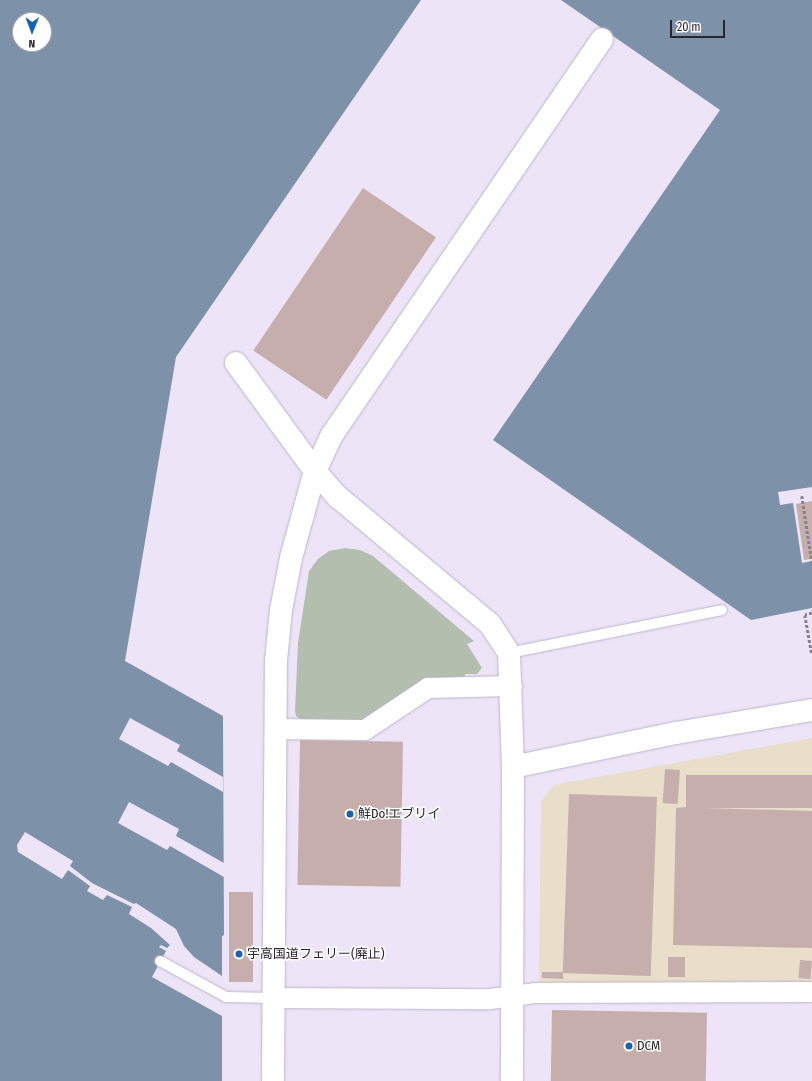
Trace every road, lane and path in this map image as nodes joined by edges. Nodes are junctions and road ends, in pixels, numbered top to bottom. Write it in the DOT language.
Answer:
graph roads {
  1 [pos="602,40"];
  2 [pos="236,363"];
  3 [pos="315,471"];
  4 [pos="802,496"];
  5 [pos="812,561"];
  6 [pos="722,610"];
  7 [pos="812,613"];
  8 [pos="509,653"];
  9 [pos="812,653"];
  10 [pos="512,686"];
  11 [pos="812,710"];
  12 [pos="275,729"];
  13 [pos="513,767"];
  14 [pos="160,961"];
  15 [pos="812,992"];
  16 [pos="512,996"];
  17 [pos="274,998"];
  18 [pos="273,1081"];
  19 [pos="512,1081"];
  1 -- 3 [label="street"];
  2 -- 3 [label="street"];
  3 -- 8 [label="street"];
  3 -- 12 [label="street"];
  4 -- 5 [label="path"];
  6 -- 8 [label="lane"];
  7 -- 9 [label="path"];
  8 -- 10 [label="street"];
  10 -- 12 [label="street"];
  10 -- 13 [label="street"];
  11 -- 13 [label="street"];
  12 -- 17 [label="street"];
  13 -- 16 [label="street"];
  14 -- 17 [label="lane"];
  15 -- 16 [label="street"];
  16 -- 17 [label="street"];
  16 -- 19 [label="street"];
  17 -- 18 [label="street"];
}
